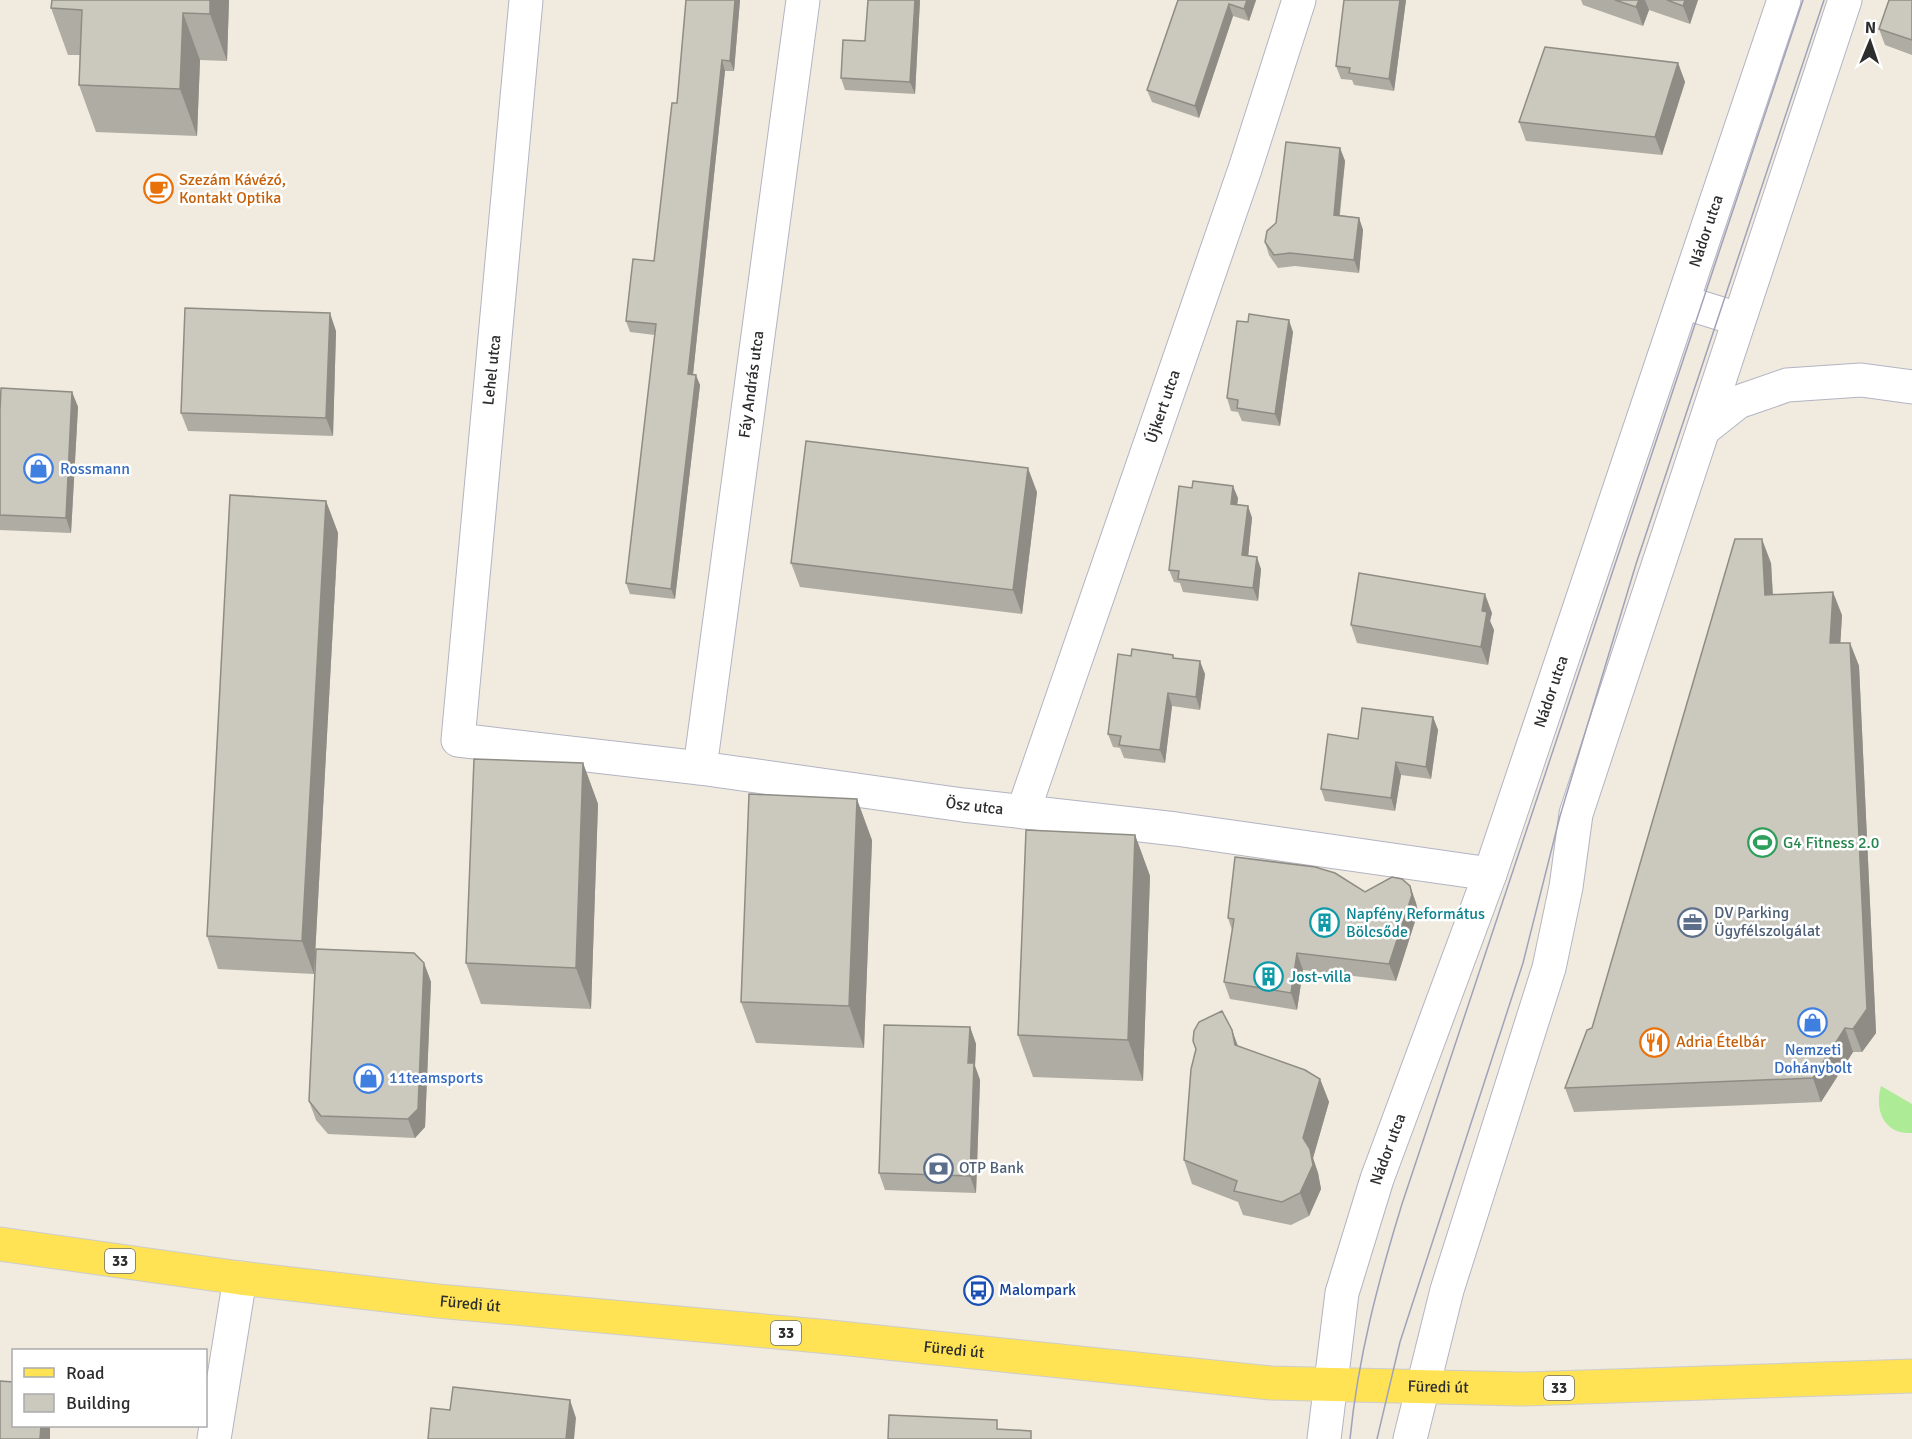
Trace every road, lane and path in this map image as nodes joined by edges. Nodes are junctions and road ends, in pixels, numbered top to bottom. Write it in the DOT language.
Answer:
graph roads {
  1 [pos="526,0"];
  2 [pos="803,0"];
  3 [pos="1299,0"];
  4 [pos="1784,0"];
  5 [pos="1845,0"];
  6 [pos="1683,302"];
  7 [pos="1738,319"];
  8 [pos="1912,387"];
  9 [pos="1704,429"];
  10 [pos="458,740"];
  11 [pos="700,768"];
  12 [pos="1023,812"];
  13 [pos="1491,874"];
  14 [pos="0,1244"];
  15 [pos="240,1278"];
  16 [pos="1912,1376"];
  17 [pos="1331,1384"];
  18 [pos="1423,1387"];
  19 [pos="214,1439"];
  20 [pos="1324,1439"];
  21 [pos="1410,1439"];
  1 -- 10 [label="street, Lehel utca"];
  2 -- 11 [label="street, Fáy András utca"];
  3 -- 12 [label="street, Újkert utca"];
  4 -- 6 [label="street, Nádor utca"];
  5 -- 7 [label="street"];
  6 -- 7 [label="street"];
  6 -- 13 [label="street, Nádor utca"];
  7 -- 9 [label="street"];
  8 -- 9 [label="street"];
  9 -- 18 [label="street"];
  10 -- 11 [label="street, Ösz utca"];
  11 -- 12 [label="street, Ösz utca"];
  12 -- 13 [label="street, Ösz utca"];
  13 -- 17 [label="street, Nádor utca"];
  14 -- 15 [label="main road, Füredi út / 33"];
  15 -- 17 [label="main road, Füredi út / 33"];
  15 -- 19 [label="street"];
  16 -- 18 [label="main road, Füredi út / 33"];
  17 -- 18 [label="main road, Füredi út / 33"];
  17 -- 20 [label="street, Nádor utca"];
  18 -- 21 [label="street"];
}
